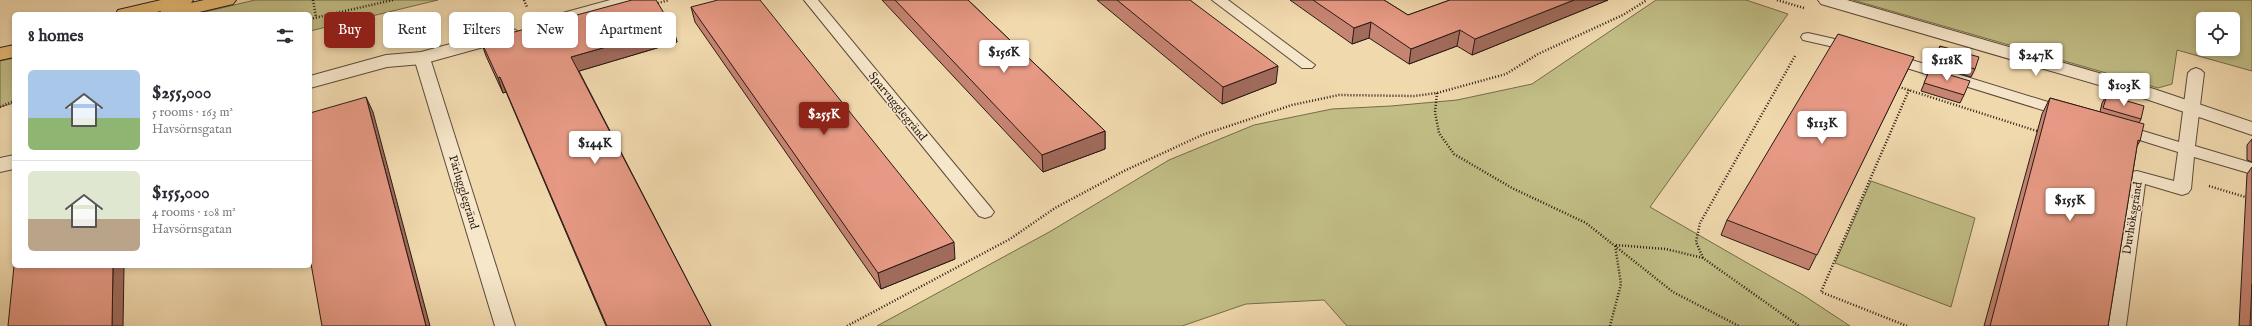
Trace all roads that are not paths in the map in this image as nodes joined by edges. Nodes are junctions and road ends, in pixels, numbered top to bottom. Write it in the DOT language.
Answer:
graph roads {
  1 [pos="184,0"];
  2 [pos="227,0"];
  3 [pos="631,0"];
  4 [pos="810,0"];
  5 [pos="1219,0"];
  6 [pos="1827,0"];
  7 [pos="133,12"];
  8 [pos="176,12"];
  9 [pos="1808,37"];
  10 [pos="12,41"];
  11 [pos="0,44"];
  12 [pos="12,51"];
  13 [pos="0,54"];
  14 [pos="422,58"];
  15 [pos="1307,66"];
  16 [pos="2196,73"];
  17 [pos="312,81"];
  18 [pos="2191,109"];
  19 [pos="2081,117"];
  20 [pos="2103,123"];
  21 [pos="2252,129"];
  22 [pos="2186,149"];
  23 [pos="12,162"];
  24 [pos="0,165"];
  25 [pos="2252,169"];
  26 [pos="985,212"];
  27 [pos="505,326"];
  28 [pos="2116,326"];
  1 -- 7 [label="main road"];
  2 -- 8 [label="main road"];
  3 -- 14 [label="street"];
  4 -- 26 [label="lane, Sparvugglegränd"];
  5 -- 15 [label="lane"];
  6 -- 18 [label="street"];
  9 -- 19 [label="lane"];
  10 -- 11 [label="main road"];
  12 -- 13 [label="main road"];
  14 -- 17 [label="street"];
  14 -- 27 [label="lane, Pärlugglegränd"];
  16 -- 18 [label="lane"];
  18 -- 21 [label="street"];
  18 -- 22 [label="lane"];
  20 -- 22 [label="lane"];
  22 -- 25 [label="lane"];
  22 -- 28 [label="lane, Duvhöksgränd"];
  23 -- 24 [label="street"];
}
